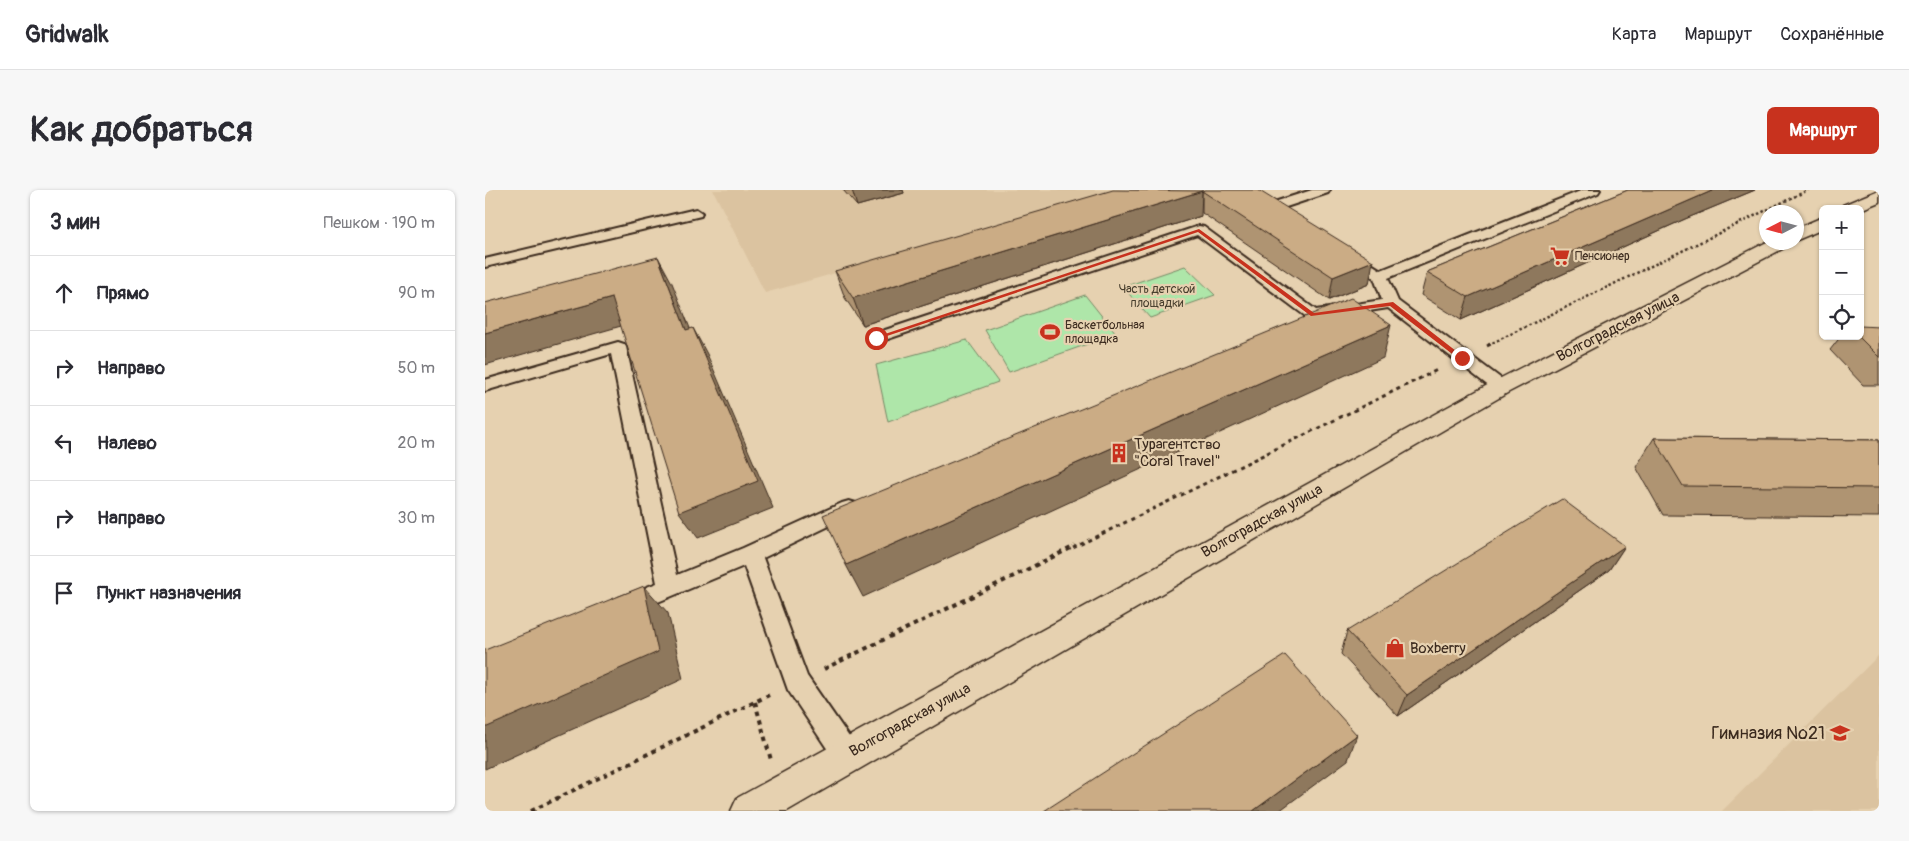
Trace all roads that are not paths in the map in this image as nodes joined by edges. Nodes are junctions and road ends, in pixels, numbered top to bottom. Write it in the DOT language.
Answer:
graph roads {
  1 [pos="1325,190"];
  2 [pos="1594,190"];
  3 [pos="1879,194"];
  4 [pos="1259,199"];
  5 [pos="1857,205"];
  6 [pos="1273,207"];
  7 [pos="697,213"];
  8 [pos="1298,223"];
  9 [pos="1819,224"];
  10 [pos="1804,232"];
  11 [pos="1339,249"];
  12 [pos="1766,250"];
  13 [pos="485,263"];
  14 [pos="1380,276"];
  15 [pos="1391,304"];
  16 [pos="1313,315"];
  17 [pos="1295,323"];
  18 [pos="876,338"];
  19 [pos="485,386"];
  20 [pos="1501,387"];
  21 [pos="864,501"];
  22 [pos="751,554"];
  23 [pos="669,588"];
  24 [pos="605,614"];
  25 [pos="847,756"];
  26 [pos="750,811"];
  1 -- 6 [label="lane"];
  2 -- 14 [label="lane"];
  3 -- 5 [label="main road"];
  4 -- 6 [label="lane"];
  6 -- 8 [label="lane"];
  7 -- 13 [label="lane"];
  9 -- 10 [label="main road"];
  11 -- 14 [label="lane"];
  12 -- 20 [label="main road, Волгоградская улица"];
  14 -- 15 [label="lane"];
  15 -- 16 [label="lane"];
  15 -- 20 [label="lane"];
  16 -- 17 [label="lane"];
  16 -- 18 [label="lane"];
  19 -- 23 [label="lane"];
  20 -- 25 [label="main road, Волгоградская улица"];
  21 -- 22 [label="lane"];
  22 -- 23 [label="lane"];
  22 -- 25 [label="lane"];
  23 -- 24 [label="lane"];
  25 -- 26 [label="main road, Волгоградская улица"];
}
